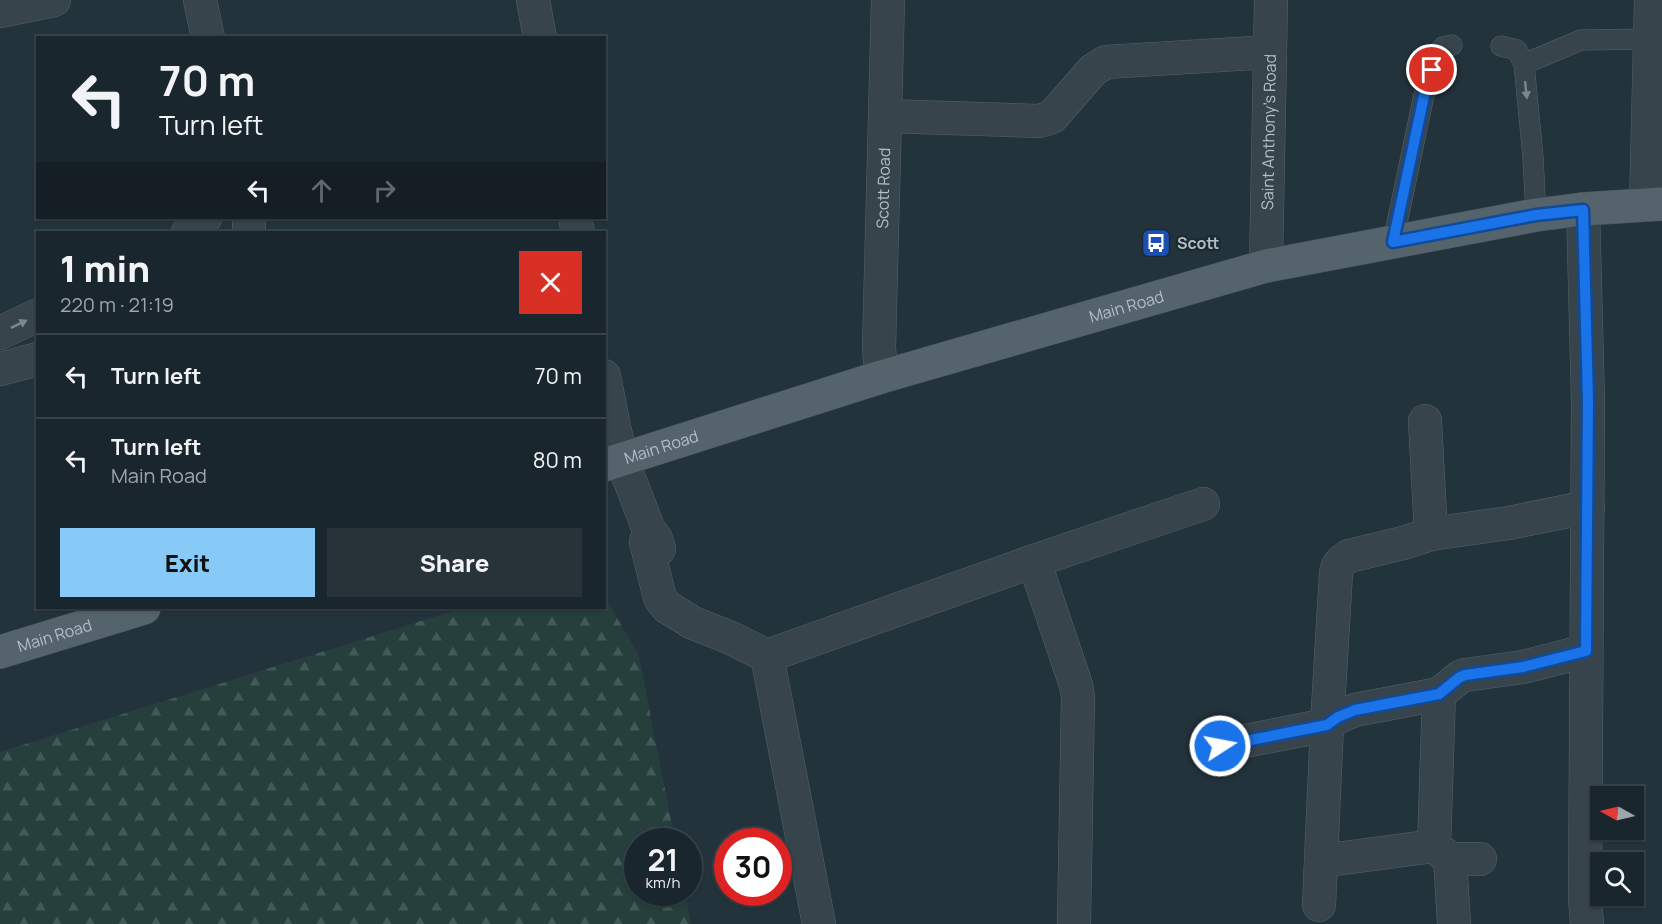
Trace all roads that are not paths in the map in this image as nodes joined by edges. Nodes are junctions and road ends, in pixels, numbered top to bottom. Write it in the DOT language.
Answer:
graph roads {
  1 [pos="54,0"];
  2 [pos="200,0"];
  3 [pos="533,0"];
  4 [pos="888,0"];
  5 [pos="1271,0"];
  6 [pos="1650,0"];
  7 [pos="0,11"];
  8 [pos="208,36"];
  9 [pos="540,36"];
  10 [pos="1650,39"];
  11 [pos="1452,45"];
  12 [pos="1501,46"];
  13 [pos="1270,52"];
  14 [pos="1524,64"];
  15 [pos="886,116"];
  16 [pos="1654,205"];
  17 [pos="1583,210"];
  18 [pos="1536,215"];
  19 [pos="204,219"];
  20 [pos="189,231"];
  21 [pos="1393,242"];
  22 [pos="1266,266"];
  23 [pos="36,316"];
  24 [pos="0,333"];
  25 [pos="36,360"];
  26 [pos="0,369"];
  27 [pos="881,377"];
  28 [pos="606,386"];
  29 [pos="1425,421"];
  30 [pos="613,462"];
  31 [pos="1203,504"];
  32 [pos="1588,507"];
  33 [pos="1431,534"];
  34 [pos="1034,561"];
  35 [pos="141,609"];
  36 [pos="1586,651"];
  37 [pos="0,652"];
  38 [pos="767,656"];
  39 [pos="1439,694"];
  40 [pos="1327,725"];
  41 [pos="1220,746"];
  42 [pos="1455,854"];
  43 [pos="1321,861"];
  44 [pos="1319,905"];
  45 [pos="819,924"];
  46 [pos="1074,924"];
  47 [pos="1455,924"];
  48 [pos="1587,924"];
  1 -- 7 [label="street"];
  2 -- 8 [label="street"];
  3 -- 9 [label="street"];
  4 -- 15 [label="street, Scott Road"];
  5 -- 13 [label="street, Saint Anthony's Road"];
  6 -- 10 [label="street"];
  10 -- 14 [label="lane"];
  10 -- 16 [label="street"];
  11 -- 21 [label="lane"];
  12 -- 14 [label="lane"];
  13 -- 15 [label="street"];
  13 -- 22 [label="street, Saint Anthony's Road"];
  14 -- 18 [label="lane, one-way"];
  15 -- 27 [label="street, Scott Road"];
  16 -- 17 [label="main road, Main Road"];
  17 -- 18 [label="main road, Main Road"];
  17 -- 32 [label="street"];
  18 -- 21 [label="main road, Main Road"];
  19 -- 20 [label="street"];
  21 -- 22 [label="main road, Main Road"];
  22 -- 27 [label="main road, Main Road"];
  24 -- 23 [label="street, one-way"];
  25 -- 26 [label="street"];
  27 -- 30 [label="main road, Main Road"];
  28 -- 30 [label="street"];
  29 -- 33 [label="street"];
  30 -- 38 [label="street"];
  31 -- 34 [label="street"];
  32 -- 33 [label="street"];
  32 -- 36 [label="street"];
  33 -- 40 [label="street"];
  34 -- 38 [label="street"];
  34 -- 46 [label="street"];
  35 -- 37 [label="main road, Main Road"];
  36 -- 39 [label="street"];
  36 -- 48 [label="street"];
  38 -- 45 [label="street"];
  39 -- 40 [label="street"];
  39 -- 42 [label="street"];
  40 -- 41 [label="street"];
  40 -- 43 [label="street"];
  42 -- 43 [label="street"];
  42 -- 47 [label="street"];
  43 -- 44 [label="street"];
}
